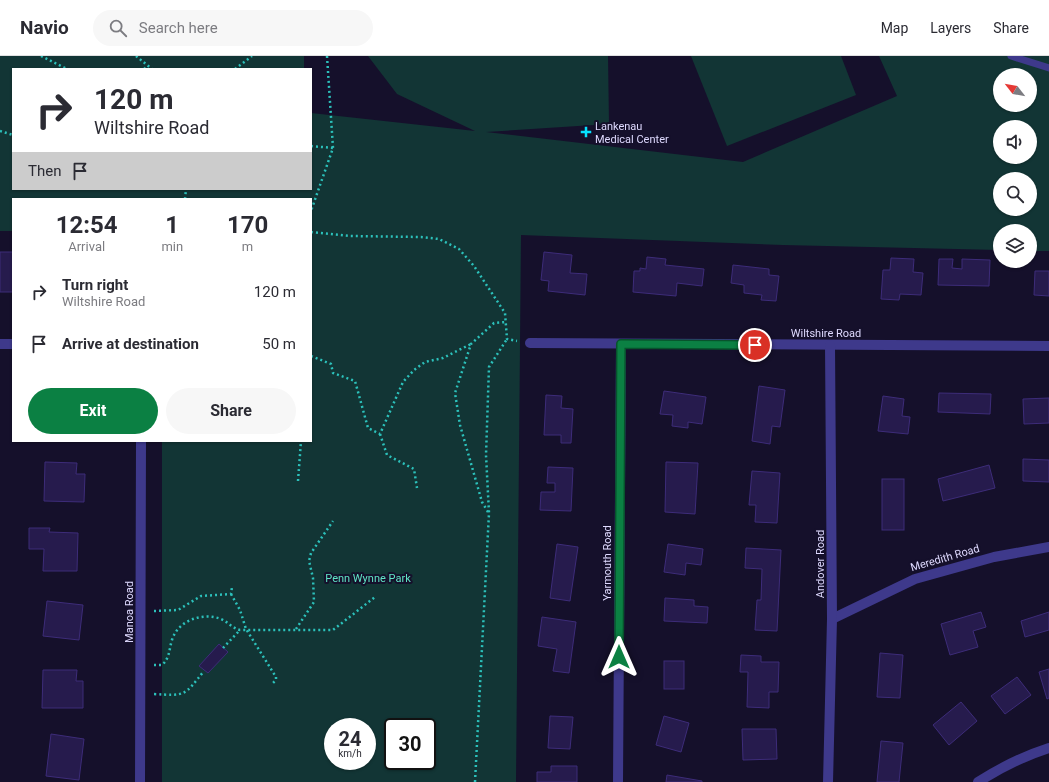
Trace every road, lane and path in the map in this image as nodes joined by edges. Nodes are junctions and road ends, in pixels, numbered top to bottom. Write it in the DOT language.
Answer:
graph roads {
  1 [pos="41,56"];
  2 [pos="136,56"];
  3 [pos="252,56"];
  4 [pos="327,56"];
  5 [pos="1011,56"];
  6 [pos="148,66"];
  7 [pos="65,68"];
  8 [pos="145,68"];
  9 [pos="151,68"];
  10 [pos="236,68"];
  11 [pos="1049,68"];
  12 [pos="0,132"];
  13 [pos="12,135"];
  14 [pos="312,146"];
  15 [pos="332,148"];
  16 [pos="312,207"];
  17 [pos="312,232"];
  18 [pos="506,322"];
  19 [pos="507,339"];
  20 [pos="530,343"];
  21 [pos="0,344"];
  22 [pos="12,344"];
  23 [pos="471,344"];
  24 [pos="621,344"];
  25 [pos="830,345"];
  26 [pos="1049,346"];
  27 [pos="312,356"];
  28 [pos="380,434"];
  29 [pos="141,442"];
  30 [pos="301,442"];
  31 [pos="298,481"];
  32 [pos="417,488"];
  33 [pos="489,513"];
  34 [pos="333,520"];
  35 [pos="1049,547"];
  36 [pos="232,587"];
  37 [pos="231,594"];
  38 [pos="375,597"];
  39 [pos="141,611"];
  40 [pos="832,619"];
  41 [pos="246,629"];
  42 [pos="240,630"];
  43 [pos="296,630"];
  44 [pos="223,648"];
  45 [pos="141,664"];
  46 [pos="204,670"];
  47 [pos="272,684"];
  48 [pos="141,693"];
  49 [pos="1049,748"];
  50 [pos="140,782"];
  51 [pos="475,782"];
  52 [pos="618,782"];
  53 [pos="828,782"];
  54 [pos="978,782"];
  1 -- 7 [label="path"];
  2 -- 6 [label="path"];
  3 -- 10 [label="path"];
  4 -- 15 [label="path"];
  5 -- 11 [label="lane"];
  6 -- 8 [label="path"];
  6 -- 9 [label="path"];
  12 -- 13 [label="path"];
  14 -- 15 [label="path"];
  15 -- 16 [label="path"];
  17 -- 18 [label="path"];
  18 -- 19 [label="path"];
  18 -- 23 [label="path"];
  19 -- 20 [label="path"];
  19 -- 33 [label="path"];
  20 -- 24 [label="street, Wiltshire Road"];
  21 -- 22 [label="street"];
  23 -- 28 [label="path"];
  23 -- 33 [label="path"];
  24 -- 25 [label="street, Wiltshire Road"];
  24 -- 52 [label="street, Yarmouth Road"];
  25 -- 26 [label="street, Wiltshire Road"];
  25 -- 40 [label="street, Andover Road"];
  27 -- 28 [label="path"];
  28 -- 32 [label="path"];
  29 -- 39 [label="street, Manoa Road"];
  30 -- 31 [label="path"];
  33 -- 51 [label="path"];
  34 -- 43 [label="path"];
  35 -- 40 [label="street, Meredith Road"];
  36 -- 37 [label="path"];
  37 -- 39 [label="path"];
  37 -- 41 [label="path"];
  38 -- 43 [label="path"];
  39 -- 45 [label="street, Manoa Road"];
  40 -- 53 [label="street, Andover Road"];
  41 -- 42 [label="path"];
  41 -- 43 [label="path"];
  41 -- 47 [label="path"];
  42 -- 44 [label="path"];
  42 -- 45 [label="path"];
  45 -- 48 [label="street, Manoa Road"];
  46 -- 48 [label="path"];
  48 -- 50 [label="street, Manoa Road"];
  49 -- 54 [label="street"];
}
